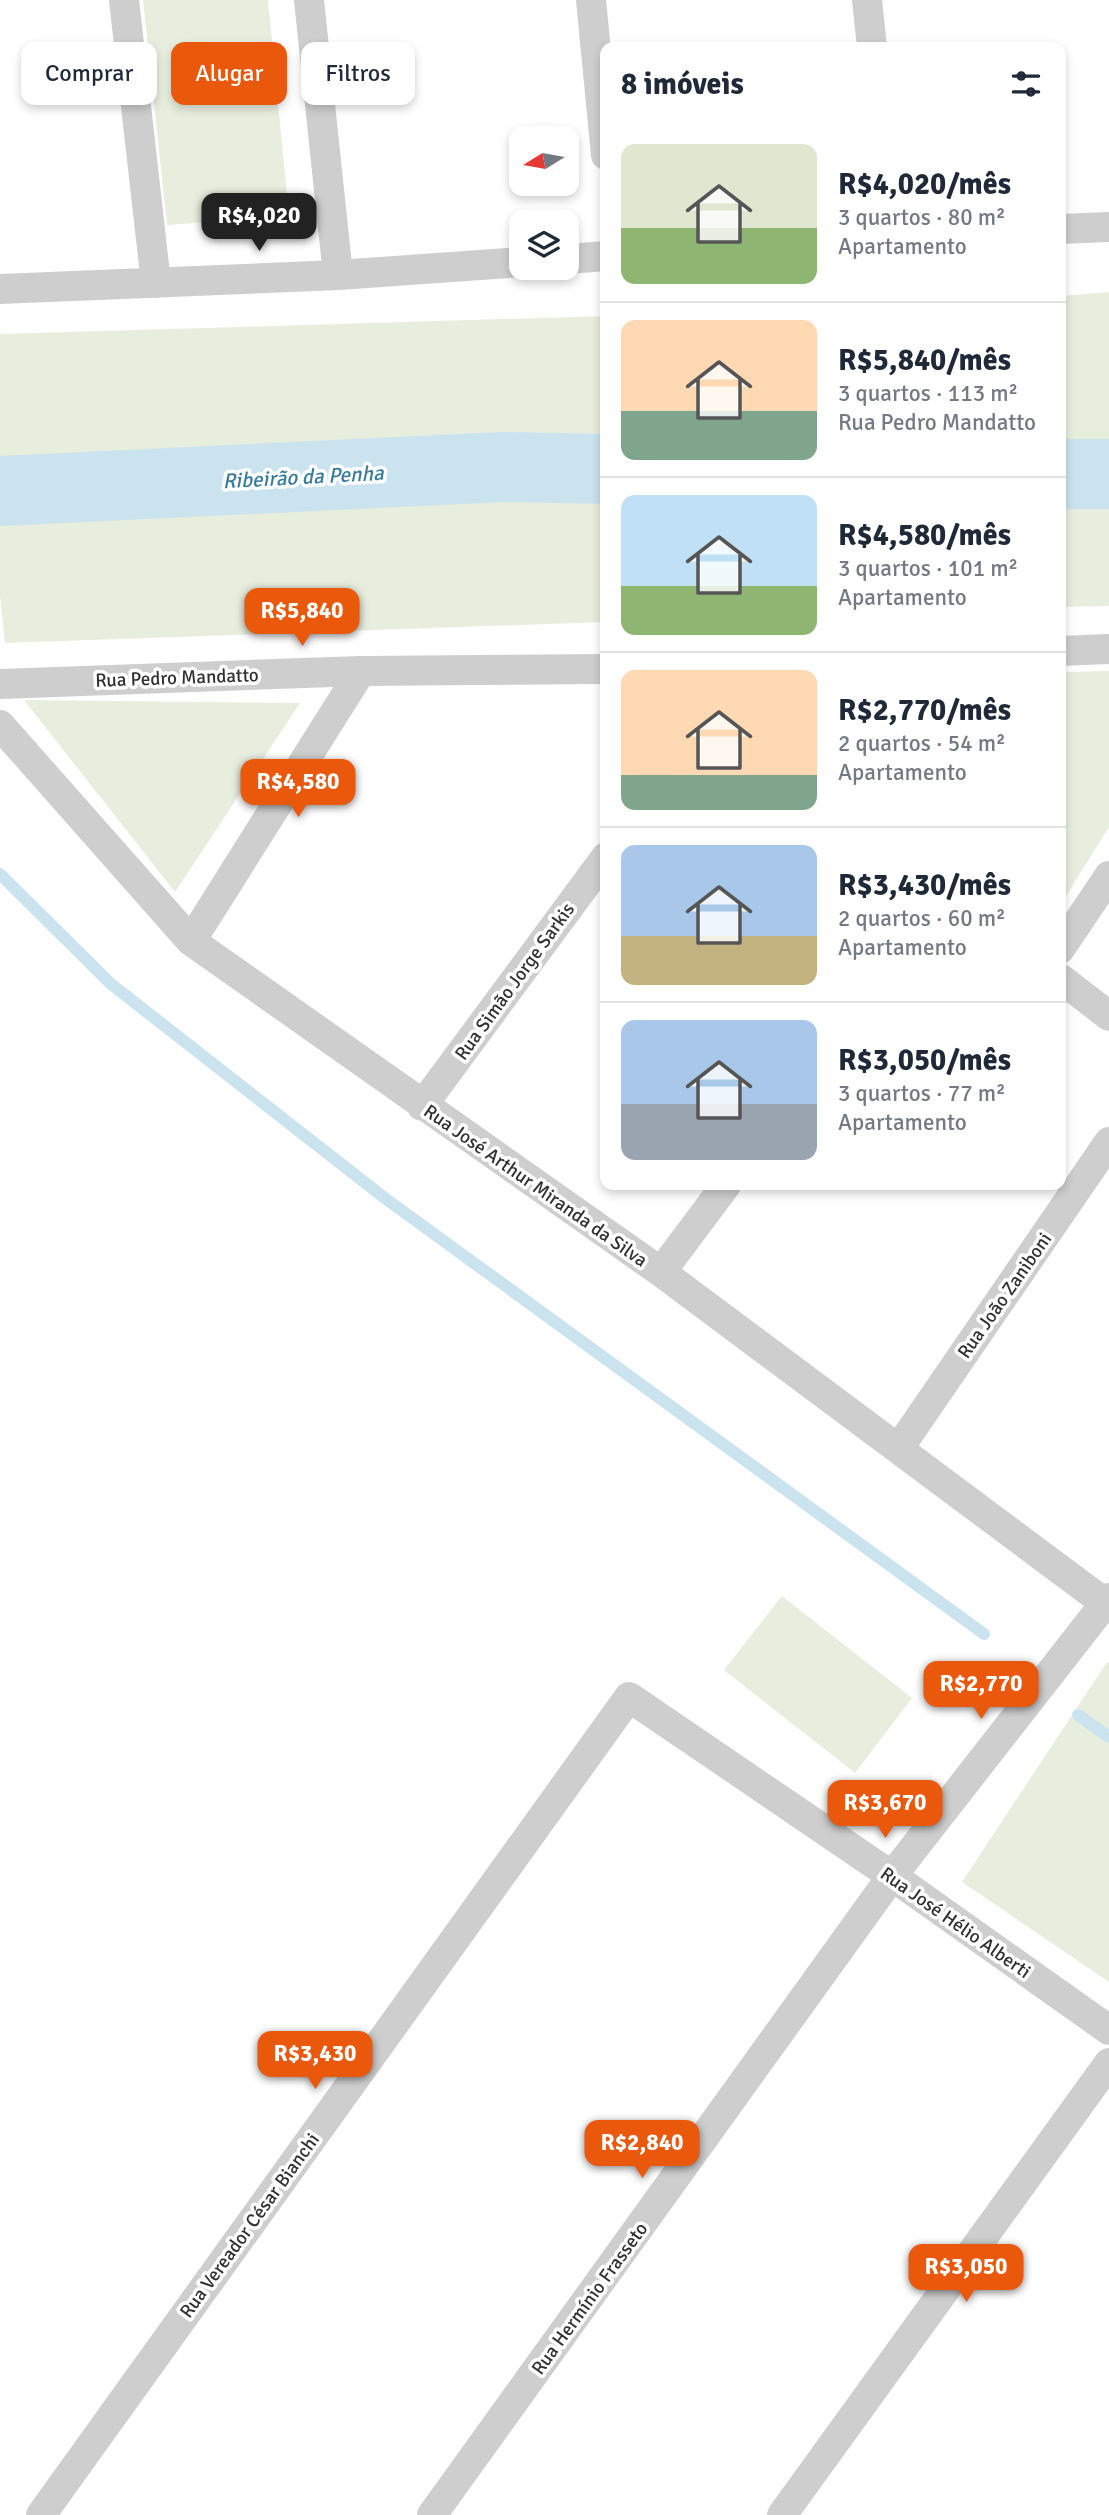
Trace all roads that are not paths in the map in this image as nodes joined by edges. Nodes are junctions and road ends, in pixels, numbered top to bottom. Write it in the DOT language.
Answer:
graph roads {
  1 [pos="124,0"];
  2 [pos="309,0"];
  3 [pos="591,0"];
  4 [pos="867,0"];
  5 [pos="871,42"];
  6 [pos="600,93"];
  7 [pos="1109,227"];
  8 [pos="1066,229"];
  9 [pos="600,256"];
  10 [pos="579,258"];
  11 [pos="509,263"];
  12 [pos="338,275"];
  13 [pos="156,283"];
  14 [pos="0,289"];
  15 [pos="1109,649"];
  16 [pos="1066,651"];
  17 [pos="600,669"];
  18 [pos="361,671"];
  19 [pos="0,684"];
  20 [pos="0,725"];
  21 [pos="600,865"];
  22 [pos="1109,876"];
  23 [pos="1066,940"];
  24 [pos="191,941"];
  25 [pos="1066,983"];
  26 [pos="1109,1016"];
  27 [pos="422,1105"];
  28 [pos="1109,1142"];
  29 [pos="722,1190"];
  30 [pos="661,1272"];
  31 [pos="898,1448"];
  32 [pos="1108,1602"];
  33 [pos="629,1697"];
  34 [pos="892,1876"];
  35 [pos="1109,2029"];
  36 [pos="1109,2063"];
  37 [pos="41,2515"];
  38 [pos="432,2515"];
  39 [pos="782,2515"];
  1 -- 13 [label="street"];
  2 -- 12 [label="street"];
  3 -- 6 [label="street"];
  4 -- 5 [label="street"];
  7 -- 8 [label="street"];
  9 -- 10 [label="street"];
  11 -- 12 [label="street"];
  12 -- 13 [label="street"];
  13 -- 14 [label="street"];
  15 -- 16 [label="street"];
  17 -- 18 [label="street, Rua Pedro Mandatto"];
  18 -- 19 [label="street, Rua Pedro Mandatto"];
  18 -- 24 [label="street"];
  20 -- 24 [label="street, Rua José Arthur Miranda da Silva"];
  21 -- 27 [label="street, Rua Simão Jorge Sarkis"];
  22 -- 23 [label="street"];
  24 -- 27 [label="street, Rua José Arthur Miranda da Silva"];
  25 -- 26 [label="street"];
  27 -- 30 [label="street, Rua José Arthur Miranda da Silva"];
  28 -- 31 [label="street, Rua João Zaniboni"];
  29 -- 30 [label="street"];
  30 -- 31 [label="street, Rua José Arthur Miranda da Silva"];
  31 -- 32 [label="street, Rua José Arthur Miranda da Silva"];
  32 -- 34 [label="street, Rua Hermínio Frasseto"];
  33 -- 34 [label="street, Rua José Hélio Alberti"];
  33 -- 37 [label="street, Rua Vereador César Bianchi"];
  34 -- 35 [label="street, Rua José Hélio Alberti"];
  34 -- 38 [label="street, Rua Hermínio Frasseto"];
  36 -- 39 [label="street"];
}
